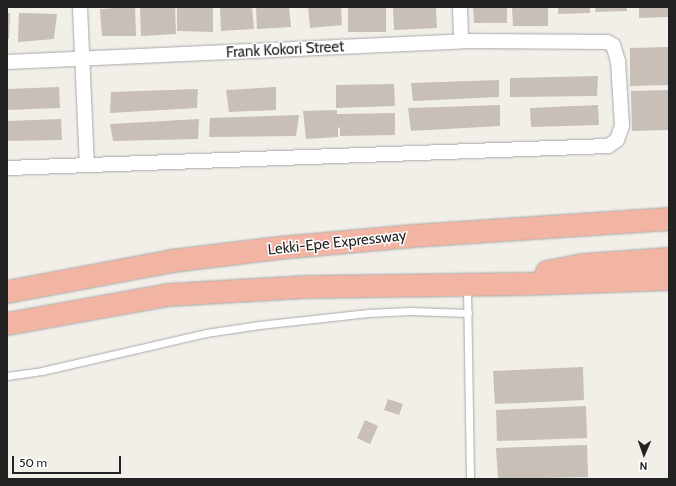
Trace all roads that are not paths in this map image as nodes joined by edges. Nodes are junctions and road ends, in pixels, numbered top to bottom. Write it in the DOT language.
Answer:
graph roads {
  1 [pos="80,7"];
  2 [pos="460,7"];
  3 [pos="461,42"];
  4 [pos="82,59"];
  5 [pos="7,62"];
  6 [pos="87,165"];
  7 [pos="7,168"];
  8 [pos="669,219"];
  9 [pos="669,259"];
  10 [pos="661,279"];
  11 [pos="476,285"];
  12 [pos="7,292"];
  13 [pos="468,313"];
  14 [pos="7,324"];
  15 [pos="7,376"];
  16 [pos="470,479"];
  1 -- 4 [label="street"];
  2 -- 3 [label="street"];
  3 -- 4 [label="street, Frank Kokori Street"];
  3 -- 6 [label="street, Frank Kokori Street"];
  4 -- 5 [label="street, Frank Kokori Street"];
  4 -- 6 [label="street"];
  6 -- 7 [label="street, Frank Kokori Street"];
  8 -- 12 [label="highway, Lekki-Epe Expressway"];
  9 -- 11 [label="highway"];
  10 -- 11 [label="highway"];
  11 -- 13 [label="lane"];
  11 -- 14 [label="highway"];
  13 -- 15 [label="lane"];
  13 -- 16 [label="lane"];
}
